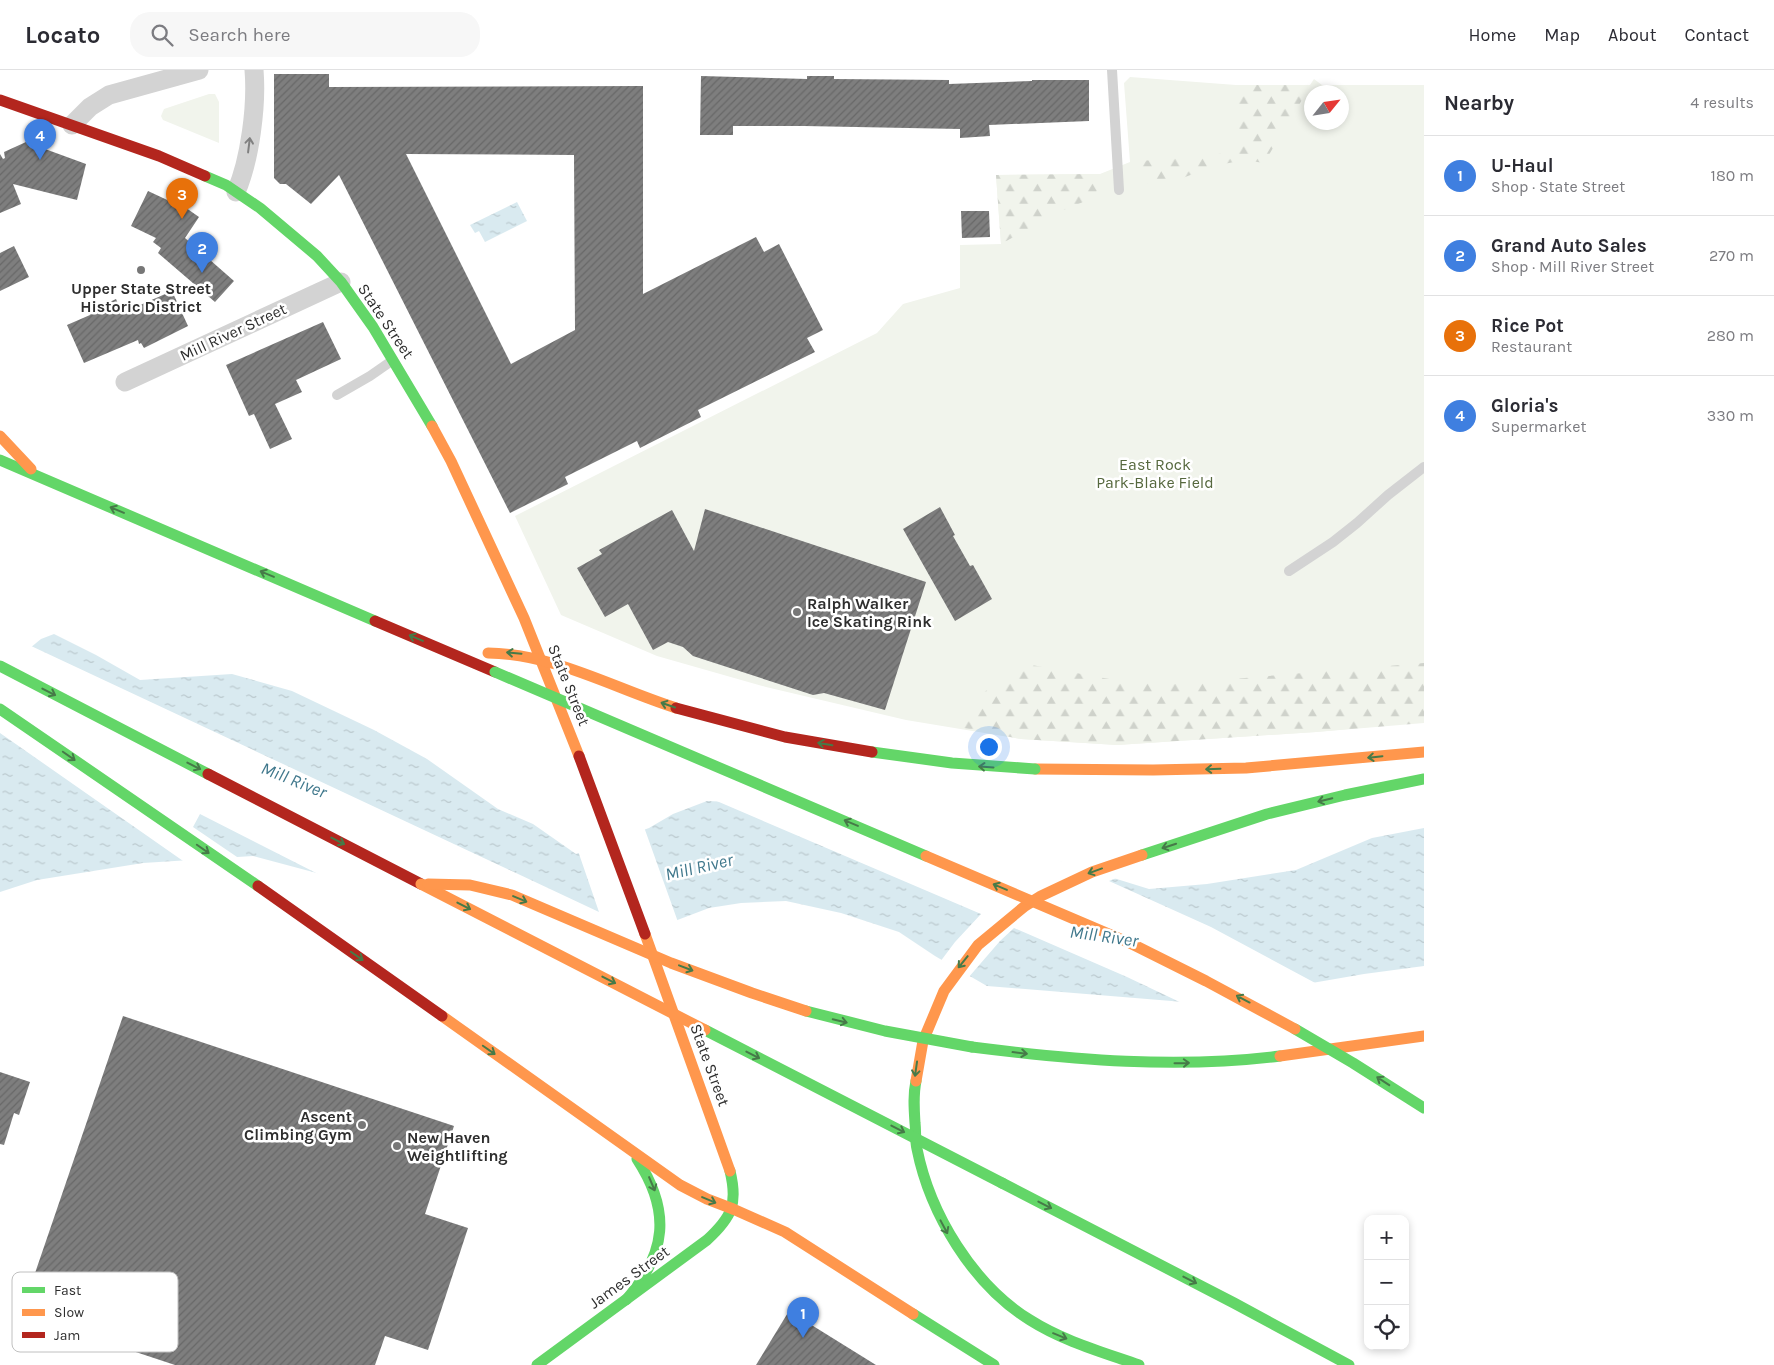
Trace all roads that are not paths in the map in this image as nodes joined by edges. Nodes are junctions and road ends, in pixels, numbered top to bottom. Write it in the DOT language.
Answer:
graph roads {
  1 [pos="199,70"];
  2 [pos="254,70"];
  3 [pos="1112,70"];
  4 [pos="0,100"];
  5 [pos="72,125"];
  6 [pos="1119,190"];
  7 [pos="236,192"];
  8 [pos="341,282"];
  9 [pos="394,360"];
  10 [pos="125,382"];
  11 [pos="337,396"];
  12 [pos="0,436"];
  13 [pos="0,460"];
  14 [pos="1424,467"];
  15 [pos="37,476"];
  16 [pos="1289,570"];
  17 [pos="461,657"];
  18 [pos="3,668"];
  19 [pos="0,709"];
  20 [pos="1424,752"];
  21 [pos="1424,779"];
  22 [pos="421,884"];
  23 [pos="1424,1036"];
  24 [pos="1424,1108"];
  25 [pos="624,1145"];
  26 [pos="733,1209"];
  27 [pos="626,1300"];
  28 [pos="537,1365"];
  29 [pos="994,1365"];
  30 [pos="1139,1365"];
  31 [pos="1349,1365"];
  1 -- 5 [label="street"];
  7 -- 2 [label="street, one-way"];
  3 -- 6 [label="lane"];
  4 -- 5 [label="main road, State Street"];
  5 -- 7 [label="main road, State Street"];
  7 -- 8 [label="main road, State Street"];
  8 -- 9 [label="main road, State Street"];
  8 -- 10 [label="street, Mill River Street"];
  9 -- 11 [label="lane"];
  9 -- 26 [label="main road, State Street"];
  12 -- 15 [label="main road"];
  13 -- 15 [label="main road"];
  14 -- 16 [label="lane"];
  17 -- 15 [label="main road, one-way"];
  20 -- 17 [label="main road, one-way, bridge"];
  24 -- 17 [label="main road, one-way, bridge"];
  18 -- 22 [label="main road, one-way"];
  19 -- 25 [label="main road, one-way"];
  21 -- 30 [label="main road, one-way"];
  22 -- 23 [label="main road, one-way, bridge"];
  22 -- 31 [label="main road, one-way, bridge"];
  25 -- 26 [label="main road, one-way"];
  25 -- 27 [label="main road, one-way"];
  26 -- 27 [label="main road, James Street"];
  26 -- 29 [label="main road"];
  27 -- 28 [label="main road, James Street"];
}
